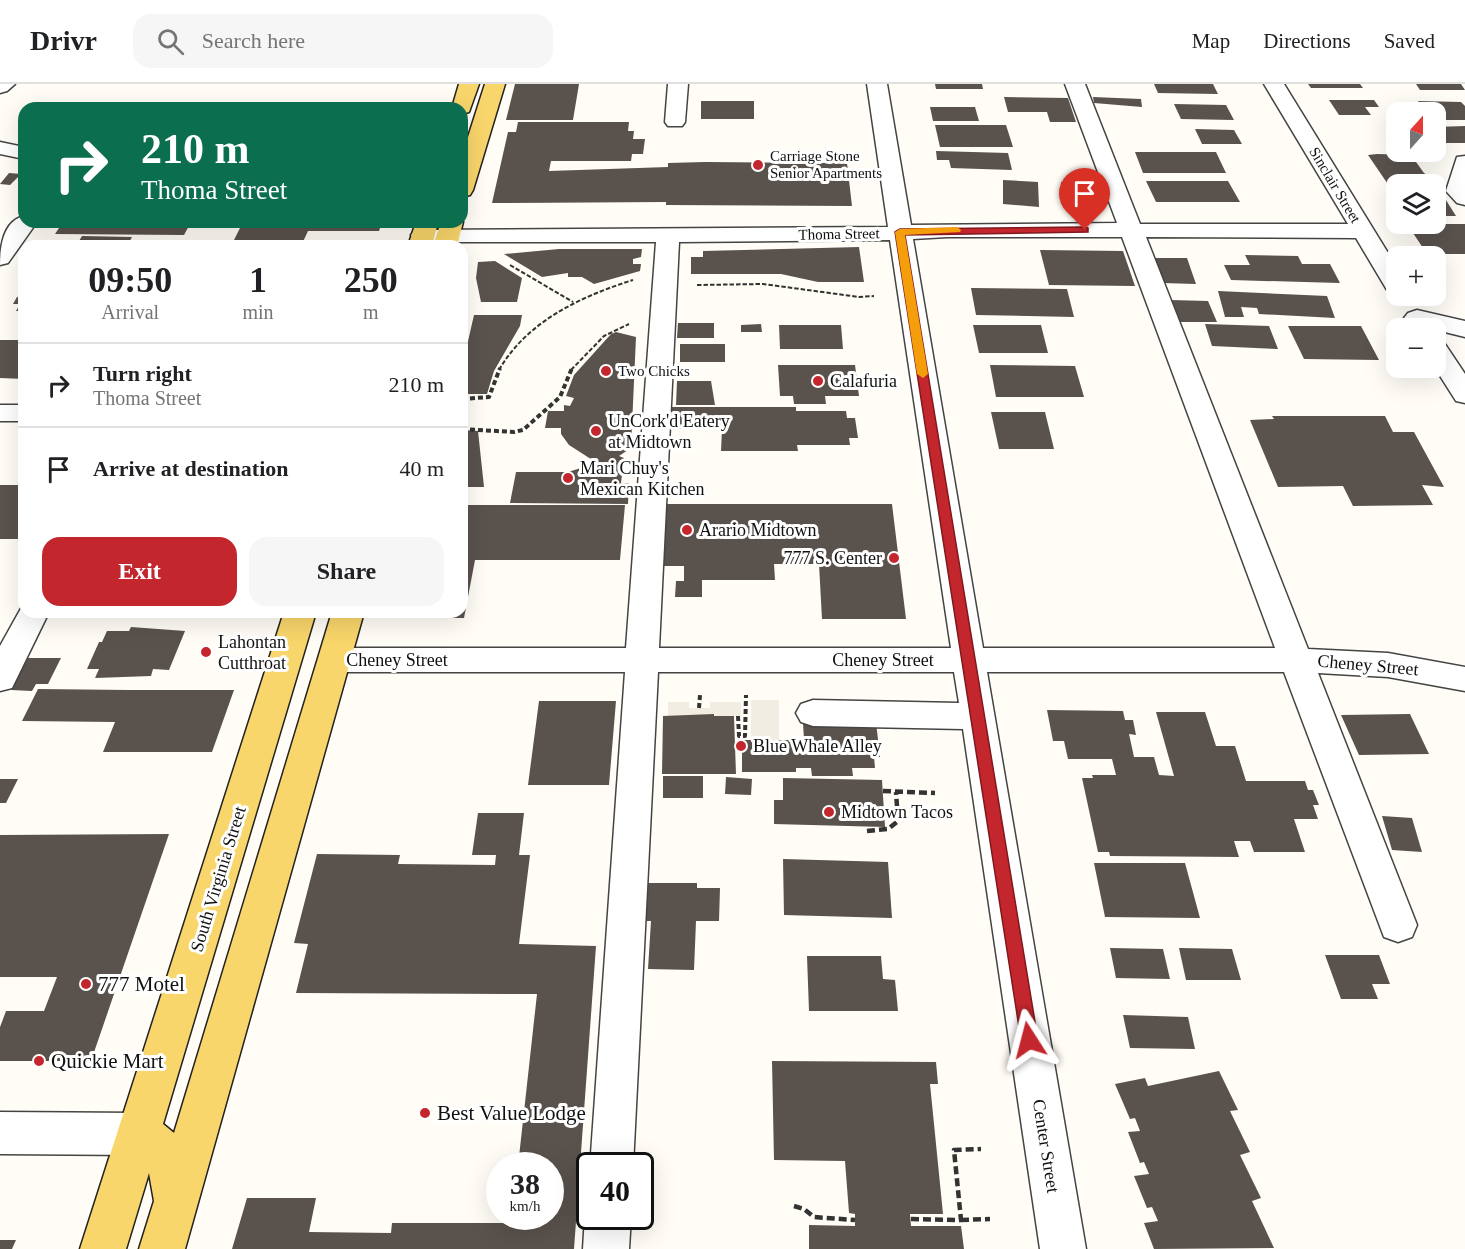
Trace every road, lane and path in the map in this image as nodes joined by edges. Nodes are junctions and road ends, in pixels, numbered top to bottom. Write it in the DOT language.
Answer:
graph roads {
  1 [pos="5,84"];
  2 [pos="469,84"];
  3 [pos="495,84"];
  4 [pos="678,84"];
  5 [pos="877,84"];
  6 [pos="1075,84"];
  7 [pos="1274,84"];
  8 [pos="0,87"];
  9 [pos="464,102"];
  10 [pos="675,122"];
  11 [pos="0,148"];
  12 [pos="18,152"];
  13 [pos="1465,162"];
  14 [pos="468,171"];
  15 [pos="1465,198"];
  16 [pos="22,228"];
  17 [pos="1131,230"];
  18 [pos="1363,231"];
  19 [pos="900,232"];
  20 [pos="423,234"];
  21 [pos="448,234"];
  22 [pos="668,234"];
  23 [pos="0,258"];
  24 [pos="502,260"];
  25 [pos="1386,269"];
  26 [pos="640,278"];
  27 [pos="692,285"];
  28 [pos="874,296"];
  29 [pos="574,303"];
  30 [pos="634,322"];
  31 [pos="1446,326"];
  32 [pos="1465,329"];
  33 [pos="1446,365"];
  34 [pos="1465,395"];
  35 [pos="468,399"];
  36 [pos="0,413"];
  37 [pos="18,413"];
  38 [pos="468,429"];
  39 [pos="30,618"];
  40 [pos="298,618"];
  41 [pos="322,618"];
  42 [pos="346,618"];
  43 [pos="335,660"];
  44 [pos="642,660"];
  45 [pos="969,660"];
  46 [pos="1296,660"];
  47 [pos="0,679"];
  48 [pos="1465,679"];
  49 [pos="700,695"];
  50 [pos="746,695"];
  51 [pos="699,708"];
  52 [pos="813,713"];
  53 [pos="738,716"];
  54 [pos="977,716"];
  55 [pos="884,791"];
  56 [pos="896,792"];
  57 [pos="935,793"];
  58 [pos="867,831"];
  59 [pos="1398,925"];
  60 [pos="0,1133"];
  61 [pos="140,1134"];
  62 [pos="981,1149"];
  63 [pos="612,1152"];
  64 [pos="175,1201"];
  65 [pos="794,1206"];
  66 [pos="911,1219"];
  67 [pos="990,1219"];
  68 [pos="855,1220"];
  69 [pos="961,1220"];
  70 [pos="607,1230"];
  71 [pos="103,1249"];
  72 [pos="162,1249"];
  73 [pos="606,1249"];
  74 [pos="1063,1249"];
  1 -- 8 [label="street"];
  2 -- 9 [label="main road"];
  3 -- 14 [label="main road"];
  4 -- 10 [label="street"];
  5 -- 19 [label="street, Center Street"];
  6 -- 17 [label="street"];
  7 -- 18 [label="street, Sinclair Street"];
  11 -- 12 [label="street"];
  13 -- 15 [label="street"];
  16 -- 23 [label="street"];
  17 -- 18 [label="street, Thoma Street"];
  17 -- 19 [label="street, Thoma Street"];
  17 -- 46 [label="street"];
  18 -- 25 [label="street, Sinclair Street"];
  19 -- 22 [label="street, Thoma Street"];
  19 -- 45 [label="street, Center Street"];
  20 -- 21 [label="street, Thoma Street"];
  21 -- 22 [label="street, Thoma Street"];
  22 -- 44 [label="street"];
  24 -- 29 [label="path"];
  26 -- 29 [label="path"];
  27 -- 28 [label="path"];
  29 -- 35 [label="path"];
  30 -- 38 [label="path"];
  31 -- 32 [label="street"];
  33 -- 34 [label="street"];
  36 -- 37 [label="street"];
  39 -- 47 [label="street"];
  40 -- 61 [label="main road, South Virginia Street"];
  41 -- 43 [label="main road"];
  42 -- 43 [label="main road"];
  43 -- 44 [label="street, Cheney Street"];
  43 -- 64 [label="main road"];
  44 -- 45 [label="street, Cheney Street"];
  44 -- 63 [label="street"];
  45 -- 46 [label="street, Cheney Street"];
  45 -- 54 [label="street, Center Street"];
  46 -- 48 [label="street, Cheney Street"];
  46 -- 59 [label="street"];
  49 -- 51 [label="path"];
  50 -- 53 [label="path"];
  52 -- 54 [label="street"];
  54 -- 74 [label="street, Center Street"];
  55 -- 56 [label="path"];
  56 -- 57 [label="path"];
  56 -- 58 [label="path"];
  60 -- 61 [label="street"];
  61 -- 64 [label="main road"];
  61 -- 71 [label="main road, South Virginia Street"];
  62 -- 69 [label="path"];
  64 -- 72 [label="main road"];
  65 -- 68 [label="path"];
  66 -- 69 [label="path"];
  67 -- 69 [label="path"];
  70 -- 73 [label="street"];
}
